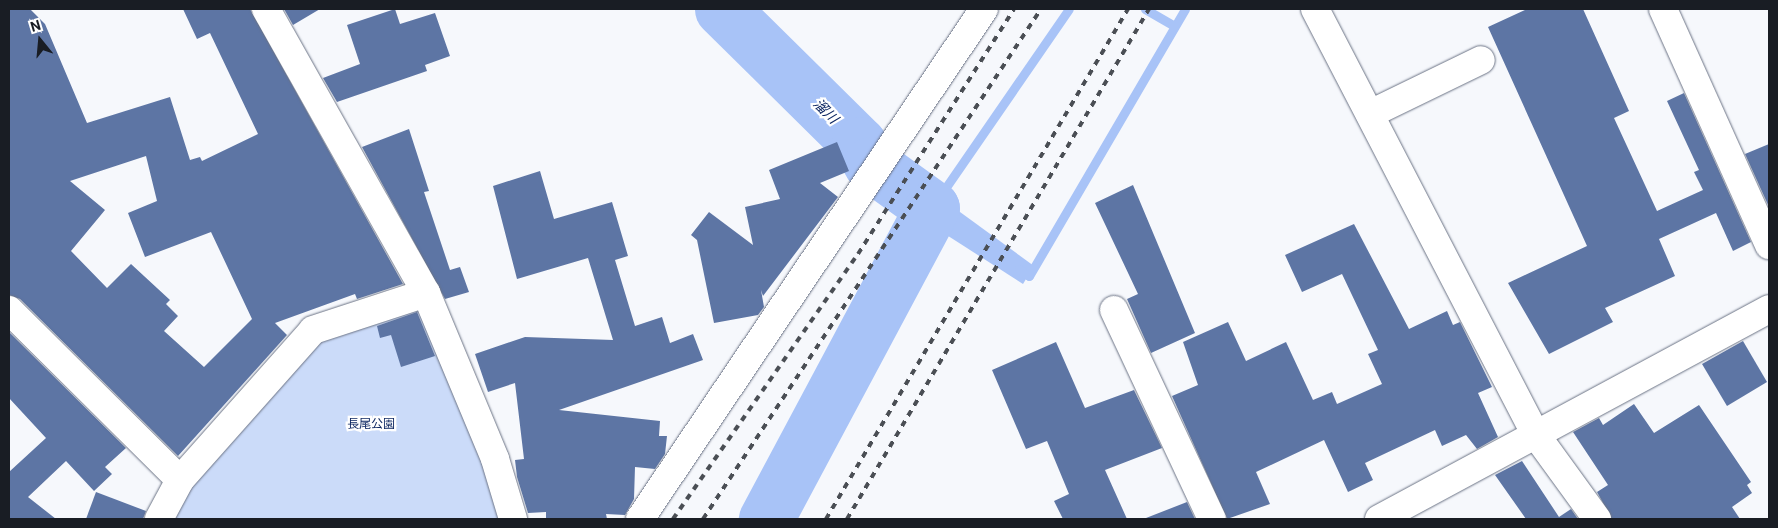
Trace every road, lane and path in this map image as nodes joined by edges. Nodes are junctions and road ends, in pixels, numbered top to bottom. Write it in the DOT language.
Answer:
graph roads {
  1 [pos="266,9"];
  2 [pos="984,9"];
  3 [pos="1315,9"];
  4 [pos="1663,9"];
  5 [pos="1481,60"];
  6 [pos="1370,114"];
  7 [pos="1769,245"];
  8 [pos="426,293"];
  9 [pos="1769,309"];
  10 [pos="9,310"];
  11 [pos="1114,310"];
  12 [pos="1536,435"];
  13 [pos="180,480"];
  14 [pos="159,519"];
  15 [pos="513,519"];
  16 [pos="640,519"];
  17 [pos="1212,519"];
  18 [pos="1379,519"];
  19 [pos="1597,519"];
  1 -- 8 [label="street"];
  2 -- 16 [label="street"];
  3 -- 6 [label="street"];
  4 -- 7 [label="street"];
  5 -- 6 [label="street"];
  6 -- 12 [label="street"];
  8 -- 13 [label="street"];
  8 -- 15 [label="street"];
  9 -- 12 [label="street"];
  10 -- 13 [label="street"];
  11 -- 17 [label="street"];
  12 -- 18 [label="street"];
  12 -- 19 [label="street"];
  13 -- 14 [label="street"];
}
